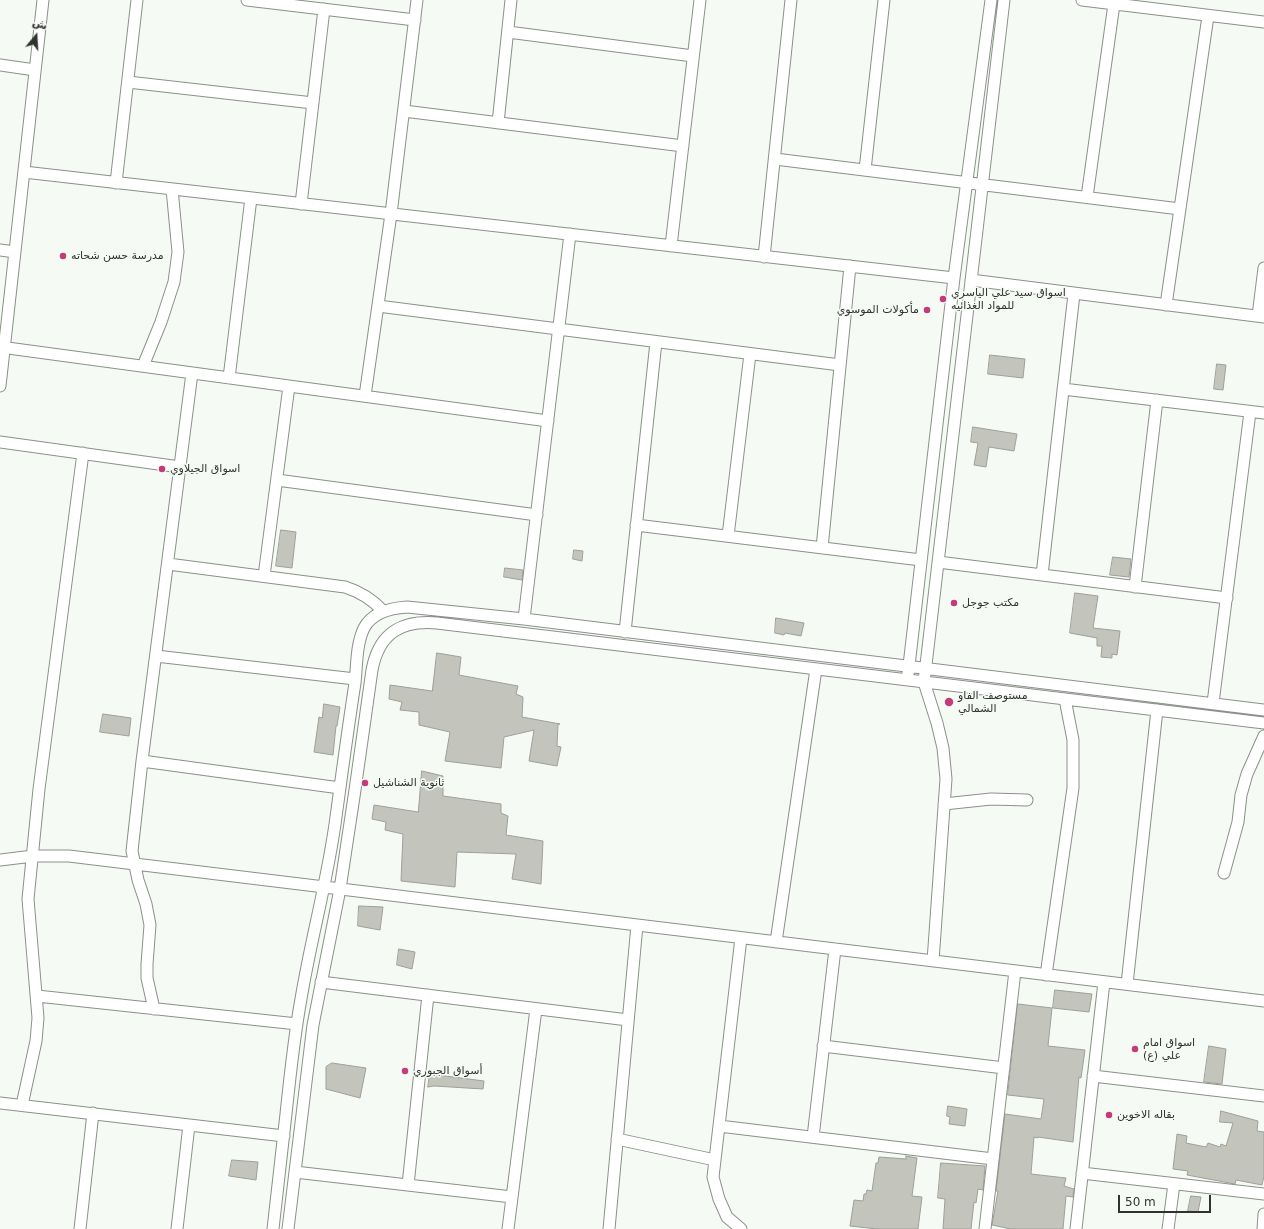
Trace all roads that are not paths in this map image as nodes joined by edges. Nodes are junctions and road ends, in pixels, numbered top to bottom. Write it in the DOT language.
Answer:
graph roads {
  1 [pos="43,0"];
  2 [pos="138,0"];
  3 [pos="247,0"];
  4 [pos="417,0"];
  5 [pos="511,0"];
  6 [pos="700,0"];
  7 [pos="791,0"];
  8 [pos="884,0"];
  9 [pos="991,0"];
  10 [pos="1004,0"];
  11 [pos="1082,0"];
  12 [pos="1114,4"];
  13 [pos="324,9"];
  14 [pos="1208,16"];
  15 [pos="415,20"];
  16 [pos="1264,22"];
  17 [pos="508,32"];
  18 [pos="693,56"];
  19 [pos="0,65"];
  20 [pos="35,70"];
  21 [pos="128,82"];
  22 [pos="313,103"];
  23 [pos="404,111"];
  24 [pos="498,122"];
  25 [pos="683,146"];
  26 [pos="775,159"];
  27 [pos="865,170"];
  28 [pos="24,172"];
  29 [pos="116,183"];
  30 [pos="967,183"];
  31 [pos="982,185"];
  32 [pos="172,189"];
  33 [pos="1087,197"];
  34 [pos="251,198"];
  35 [pos="301,204"];
  36 [pos="1180,209"];
  37 [pos="391,214"];
  38 [pos="570,234"];
  39 [pos="671,246"];
  40 [pos="0,250"];
  41 [pos="15,252"];
  42 [pos="764,257"];
  43 [pos="850,266"];
  44 [pos="1264,268"];
  45 [pos="954,278"];
  46 [pos="971,280"];
  47 [pos="1074,294"];
  48 [pos="1166,305"];
  49 [pos="378,306"];
  50 [pos="1261,317"];
  51 [pos="559,330"];
  52 [pos="656,342"];
  53 [pos="2,348"];
  54 [pos="750,354"];
  55 [pos="840,365"];
  56 [pos="143,366"];
  57 [pos="192,373"];
  58 [pos="229,378"];
  59 [pos="0,386"];
  60 [pos="289,386"];
  61 [pos="1064,388"];
  62 [pos="365,396"];
  63 [pos="1157,400"];
  64 [pos="1250,412"];
  65 [pos="1264,413"];
  66 [pos="548,421"];
  67 [pos="0,442"];
  68 [pos="82,453"];
  69 [pos="180,467"];
  70 [pos="277,480"];
  71 [pos="537,515"];
  72 [pos="636,525"];
  73 [pos="728,536"];
  74 [pos="822,548"];
  75 [pos="921,560"];
  76 [pos="938,562"];
  77 [pos="168,564"];
  78 [pos="1042,575"];
  79 [pos="264,576"];
  80 [pos="1135,587"];
  81 [pos="1227,598"];
  82 [pos="384,611"];
  83 [pos="524,619"];
  84 [pos="625,632"];
  85 [pos="156,656"];
  86 [pos="909,667"];
  87 [pos="816,669"];
  88 [pos="925,669"];
  89 [pos="355,679"];
  90 [pos="907,680"];
  91 [pos="924,682"];
  92 [pos="1065,699"];
  93 [pos="1214,704"];
  94 [pos="1157,710"];
  95 [pos="1264,710"];
  96 [pos="1264,723"];
  97 [pos="1264,736"];
  98 [pos="142,761"];
  99 [pos="340,788"];
  100 [pos="1027,800"];
  101 [pos="944,804"];
  102 [pos="33,856"];
  103 [pos="0,860"];
  104 [pos="135,864"];
  105 [pos="1224,873"];
  106 [pos="324,887"];
  107 [pos="340,889"];
  108 [pos="637,925"];
  109 [pos="741,938"];
  110 [pos="776,942"];
  111 [pos="835,949"];
  112 [pos="933,961"];
  113 [pos="1015,971"];
  114 [pos="1046,975"];
  115 [pos="321,982"];
  116 [pos="1104,982"];
  117 [pos="1127,984"];
  118 [pos="37,996"];
  119 [pos="428,996"];
  120 [pos="1264,1001"];
  121 [pos="154,1009"];
  122 [pos="536,1009"];
  123 [pos="628,1020"];
  124 [pos="297,1024"];
  125 [pos="823,1046"];
  126 [pos="1004,1068"];
  127 [pos="1093,1076"];
  128 [pos="1264,1096"];
  129 [pos="0,1103"];
  130 [pos="22,1105"];
  131 [pos="93,1113"];
  132 [pos="189,1125"];
  133 [pos="719,1126"];
  134 [pos="284,1136"];
  135 [pos="813,1137"];
  136 [pos="617,1139"];
  137 [pos="993,1159"];
  138 [pos="715,1160"];
  139 [pos="295,1172"];
  140 [pos="1082,1173"];
  141 [pos="1174,1184"];
  142 [pos="408,1185"];
  143 [pos="1264,1194"];
  144 [pos="512,1196"];
  145 [pos="1264,1214"];
  146 [pos="80,1229"];
  147 [pos="177,1229"];
  148 [pos="273,1229"];
  149 [pos="288,1229"];
  150 [pos="508,1229"];
  151 [pos="608,1229"];
  152 [pos="741,1229"];
  153 [pos="985,1229"];
  154 [pos="1076,1229"];
  155 [pos="1168,1229"];
  156 [pos="1262,1229"];
  1 -- 20 [label="street"];
  2 -- 21 [label="street"];
  3 -- 13 [label="street"];
  4 -- 15 [label="street"];
  5 -- 17 [label="street"];
  6 -- 18 [label="street"];
  7 -- 26 [label="street"];
  8 -- 27 [label="street"];
  9 -- 30 [label="street"];
  10 -- 31 [label="street"];
  11 -- 12 [label="street"];
  12 -- 14 [label="street"];
  12 -- 33 [label="street"];
  13 -- 15 [label="street"];
  13 -- 22 [label="street"];
  14 -- 16 [label="street"];
  14 -- 36 [label="street"];
  15 -- 23 [label="street"];
  17 -- 18 [label="street"];
  17 -- 24 [label="street"];
  18 -- 25 [label="street"];
  19 -- 20 [label="street"];
  20 -- 28 [label="street"];
  21 -- 22 [label="street"];
  21 -- 29 [label="street"];
  22 -- 35 [label="street"];
  23 -- 24 [label="street"];
  23 -- 37 [label="street"];
  24 -- 25 [label="street"];
  25 -- 39 [label="street"];
  26 -- 27 [label="street"];
  26 -- 42 [label="street"];
  27 -- 30 [label="street"];
  28 -- 29 [label="street"];
  28 -- 41 [label="street"];
  29 -- 32 [label="street"];
  30 -- 31 [label="street"];
  30 -- 45 [label="street"];
  31 -- 33 [label="street"];
  31 -- 46 [label="street"];
  32 -- 34 [label="street"];
  32 -- 56 [label="street"];
  33 -- 36 [label="street"];
  34 -- 35 [label="street"];
  34 -- 58 [label="street"];
  35 -- 37 [label="street"];
  36 -- 48 [label="street"];
  37 -- 38 [label="street"];
  37 -- 49 [label="street"];
  38 -- 39 [label="street"];
  38 -- 51 [label="street"];
  39 -- 42 [label="street"];
  40 -- 41 [label="street"];
  41 -- 53 [label="street"];
  42 -- 43 [label="street"];
  43 -- 45 [label="street"];
  43 -- 55 [label="street"];
  44 -- 50 [label="street"];
  45 -- 75 [label="street"];
  46 -- 47 [label="street"];
  46 -- 76 [label="street"];
  47 -- 48 [label="street"];
  47 -- 61 [label="street"];
  48 -- 50 [label="street"];
  49 -- 51 [label="street"];
  49 -- 62 [label="street"];
  51 -- 52 [label="street"];
  51 -- 66 [label="street"];
  52 -- 54 [label="street"];
  52 -- 72 [label="street"];
  53 -- 56 [label="street"];
  53 -- 59 [label="street"];
  54 -- 55 [label="street"];
  54 -- 73 [label="street"];
  55 -- 74 [label="street"];
  56 -- 57 [label="street"];
  57 -- 58 [label="street"];
  57 -- 69 [label="street"];
  58 -- 60 [label="street"];
  60 -- 62 [label="street"];
  60 -- 70 [label="street"];
  61 -- 63 [label="street"];
  61 -- 78 [label="street"];
  62 -- 66 [label="street"];
  63 -- 64 [label="street"];
  63 -- 80 [label="street"];
  64 -- 65 [label="street"];
  64 -- 81 [label="street"];
  66 -- 71 [label="street"];
  67 -- 68 [label="street"];
  68 -- 69 [label="street"];
  68 -- 102 [label="street"];
  69 -- 77 [label="street"];
  70 -- 71 [label="street"];
  70 -- 79 [label="street"];
  71 -- 83 [label="street"];
  72 -- 73 [label="street"];
  72 -- 84 [label="street"];
  73 -- 74 [label="street"];
  74 -- 75 [label="street"];
  75 -- 86 [label="street"];
  76 -- 78 [label="street"];
  76 -- 88 [label="street"];
  77 -- 79 [label="street"];
  77 -- 85 [label="street"];
  78 -- 80 [label="street"];
  79 -- 82 [label="street"];
  80 -- 81 [label="street"];
  81 -- 93 [label="street"];
  82 -- 83 [label="street"];
  82 -- 89 [label="street"];
  83 -- 84 [label="street"];
  84 -- 86 [label="street"];
  85 -- 89 [label="street"];
  85 -- 98 [label="street"];
  86 -- 88 [label="street"];
  86 -- 90 [label="street"];
  87 -- 90 [label="street"];
  87 -- 107 [label="street"];
  87 -- 110 [label="street"];
  88 -- 91 [label="street"];
  88 -- 93 [label="street"];
  89 -- 99 [label="street"];
  90 -- 91 [label="street"];
  91 -- 92 [label="street"];
  91 -- 101 [label="street"];
  92 -- 94 [label="street"];
  92 -- 114 [label="street"];
  93 -- 95 [label="street"];
  94 -- 96 [label="street"];
  94 -- 117 [label="street"];
  97 -- 105 [label="street"];
  98 -- 99 [label="street"];
  98 -- 104 [label="street"];
  99 -- 106 [label="street"];
  100 -- 101 [label="street"];
  101 -- 112 [label="street"];
  102 -- 103 [label="street"];
  102 -- 104 [label="street"];
  102 -- 118 [label="street"];
  104 -- 106 [label="street"];
  104 -- 121 [label="street"];
  106 -- 107 [label="street"];
  106 -- 124 [label="street"];
  107 -- 108 [label="street"];
  107 -- 115 [label="street"];
  108 -- 109 [label="street"];
  108 -- 123 [label="street"];
  109 -- 110 [label="street"];
  109 -- 133 [label="street"];
  110 -- 111 [label="street"];
  111 -- 112 [label="street"];
  111 -- 125 [label="street"];
  112 -- 113 [label="street"];
  113 -- 114 [label="street"];
  113 -- 126 [label="street"];
  114 -- 116 [label="street"];
  115 -- 119 [label="street"];
  115 -- 139 [label="street"];
  116 -- 117 [label="street"];
  116 -- 127 [label="street"];
  117 -- 120 [label="street"];
  118 -- 121 [label="street"];
  118 -- 130 [label="street"];
  119 -- 122 [label="street"];
  119 -- 142 [label="street"];
  121 -- 124 [label="street"];
  122 -- 123 [label="street"];
  122 -- 144 [label="street"];
  123 -- 136 [label="street"];
  124 -- 134 [label="street"];
  125 -- 126 [label="street"];
  125 -- 135 [label="street"];
  126 -- 137 [label="street"];
  127 -- 128 [label="street"];
  127 -- 140 [label="street"];
  129 -- 130 [label="street"];
  130 -- 131 [label="street"];
  131 -- 132 [label="street"];
  131 -- 146 [label="street"];
  132 -- 134 [label="street"];
  132 -- 147 [label="street"];
  133 -- 135 [label="street"];
  133 -- 138 [label="street"];
  134 -- 148 [label="street"];
  135 -- 137 [label="street"];
  136 -- 138 [label="street"];
  136 -- 151 [label="street"];
  137 -- 153 [label="street"];
  138 -- 152 [label="street"];
  139 -- 142 [label="street"];
  139 -- 149 [label="street"];
  140 -- 141 [label="street"];
  140 -- 154 [label="street"];
  141 -- 143 [label="street"];
  141 -- 155 [label="street"];
  142 -- 144 [label="street"];
  144 -- 150 [label="street"];
  145 -- 156 [label="street"];
}
